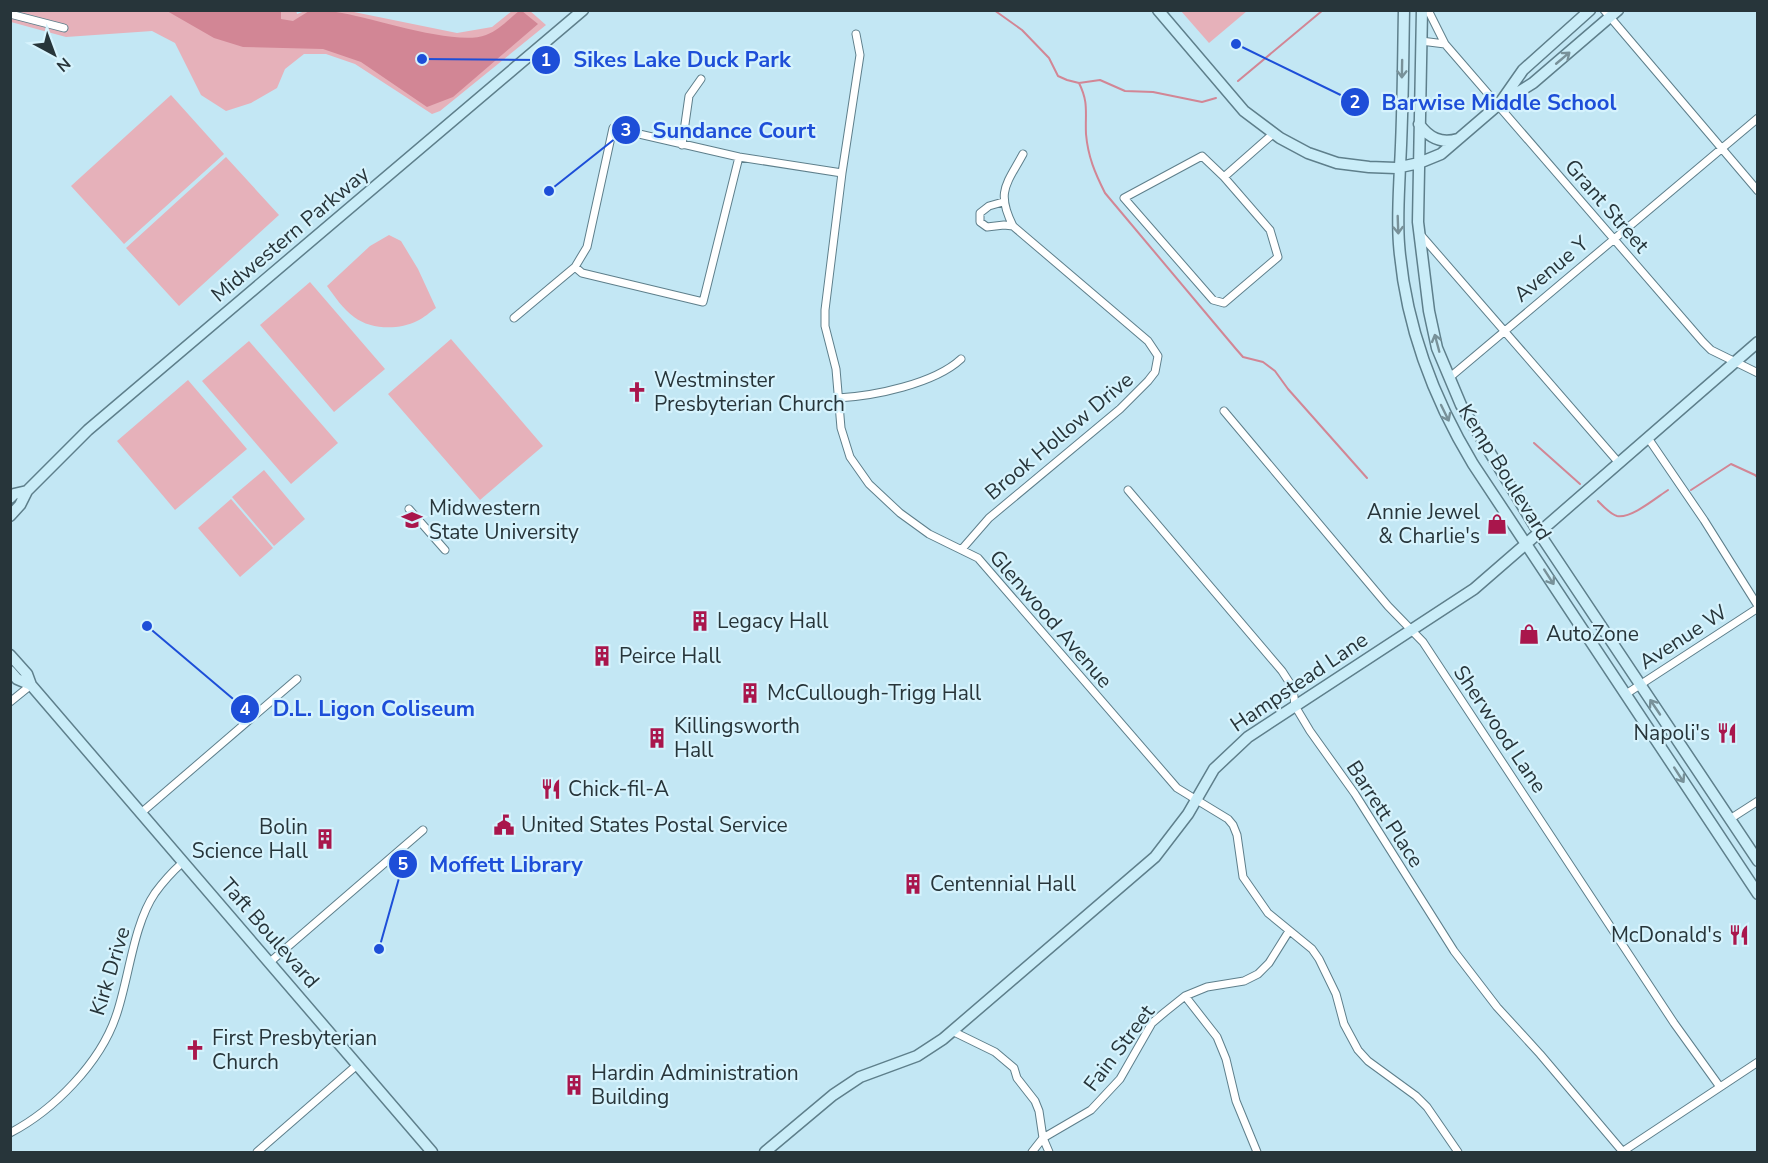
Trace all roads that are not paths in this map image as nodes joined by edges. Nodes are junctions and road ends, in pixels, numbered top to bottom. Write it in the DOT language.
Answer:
graph roads {
  1 [pos="583,10"];
  2 [pos="1158,10"];
  3 [pos="1404,10"];
  4 [pos="1422,10"];
  5 [pos="1428,10"];
  6 [pos="1590,10"];
  7 [pos="1611,13"];
  8 [pos="10,14"];
  9 [pos="64,28"];
  10 [pos="856,34"];
  11 [pos="1403,41"];
  12 [pos="1421,41"];
  13 [pos="1445,44"];
  14 [pos="701,79"];
  15 [pos="1498,105"];
  16 [pos="1758,118"];
  17 [pos="1419,124"];
  18 [pos="1274,133"];
  19 [pos="1461,138"];
  20 [pos="682,145"];
  21 [pos="1721,148"];
  22 [pos="1023,154"];
  23 [pos="739,157"];
  24 [pos="1419,162"];
  25 [pos="1400,166"];
  26 [pos="842,173"];
  27 [pos="1224,177"];
  28 [pos="1758,191"];
  29 [pos="1003,202"];
  30 [pos="1013,226"];
  31 [pos="1419,233"];
  32 [pos="1613,238"];
  33 [pos="575,267"];
  34 [pos="514,318"];
  35 [pos="1503,331"];
  36 [pos="1758,342"];
  37 [pos="961,359"];
  38 [pos="1735,362"];
  39 [pos="1758,373"];
  40 [pos="1449,378"];
  41 [pos="1433,387"];
  42 [pos="838,398"];
  43 [pos="1224,411"];
  44 [pos="1648,438"];
  45 [pos="1619,463"];
  46 [pos="1128,490"];
  47 [pos="27,491"];
  48 [pos="10,498"];
  49 [pos="409,509"];
  50 [pos="10,516"];
  51 [pos="1539,533"];
  52 [pos="1527,543"];
  53 [pos="962,549"];
  54 [pos="445,550"];
  55 [pos="1758,607"];
  56 [pos="1411,631"];
  57 [pos="12,661"];
  58 [pos="297,679"];
  59 [pos="31,685"];
  60 [pos="1640,685"];
  61 [pos="1626,694"];
  62 [pos="10,702"];
  63 [pos="1295,706"];
  64 [pos="1197,799"];
  65 [pos="1758,801"];
  66 [pos="141,813"];
  67 [pos="1730,819"];
  68 [pos="1714,828"];
  69 [pos="423,830"];
  70 [pos="1758,861"];
  71 [pos="182,863"];
  72 [pos="1758,894"];
  73 [pos="1289,931"];
  74 [pos="270,962"];
  75 [pos="1185,996"];
  76 [pos="952,1031"];
  77 [pos="1758,1062"];
  78 [pos="357,1065"];
  79 [pos="1720,1087"];
  80 [pos="10,1133"];
  81 [pos="1043,1138"];
  82 [pos="257,1152"];
  83 [pos="432,1152"];
  84 [pos="765,1152"];
  85 [pos="1032,1152"];
  86 [pos="1049,1152"];
  87 [pos="1257,1152"];
  88 [pos="1458,1152"];
  89 [pos="1622,1152"];
  1 -- 47 [label="main road, Midwestern Parkway"];
  2 -- 18 [label="main road"];
  3 -- 11 [label="main road, Kemp Boulevard"];
  4 -- 12 [label="main road, Kemp Boulevard"];
  5 -- 13 [label="street, Grant Street"];
  6 -- 15 [label="main road"];
  15 -- 7 [label="main road, one-way"];
  7 -- 21 [label="street"];
  8 -- 9 [label="street"];
  10 -- 26 [label="street, Glenwood Avenue"];
  11 -- 12 [label="main road"];
  11 -- 25 [label="main road, Kemp Boulevard, one-way"];
  12 -- 13 [label="street"];
  12 -- 17 [label="main road, Kemp Boulevard"];
  13 -- 15 [label="street, Grant Street"];
  14 -- 20 [label="street"];
  15 -- 19 [label="main road"];
  15 -- 32 [label="street, Grant Street"];
  16 -- 21 [label="street, Avenue Y"];
  17 -- 19 [label="main road"];
  17 -- 24 [label="main road, Kemp Boulevard"];
  18 -- 25 [label="main road"];
  18 -- 27 [label="street"];
  19 -- 24 [label="main road"];
  20 -- 23 [label="street"];
  20 -- 33 [label="street"];
  21 -- 28 [label="street"];
  21 -- 32 [label="street, Avenue Y"];
  22 -- 29 [label="street"];
  23 -- 26 [label="street"];
  23 -- 33 [label="street"];
  24 -- 25 [label="main road"];
  24 -- 31 [label="main road, Kemp Boulevard"];
  25 -- 41 [label="main road, Kemp Boulevard, one-way"];
  26 -- 42 [label="street, Glenwood Avenue"];
  27 -- 27 [label="street"];
  29 -- 30 [label="street, Brook Hollow Drive"];
  29 -- 30 [label="street"];
  30 -- 53 [label="street, Brook Hollow Drive"];
  31 -- 35 [label="street"];
  40 -- 31 [label="main road, Kemp Boulevard, one-way"];
  32 -- 35 [label="street, Avenue Y"];
  32 -- 38 [label="street, Grant Street"];
  33 -- 34 [label="street"];
  35 -- 40 [label="street, Avenue Y"];
  35 -- 45 [label="street"];
  36 -- 38 [label="main road, Hampstead Lane"];
  37 -- 42 [label="street"];
  38 -- 39 [label="street, Grant Street"];
  38 -- 44 [label="main road, Hampstead Lane"];
  40 -- 41 [label="main road"];
  40 -- 51 [label="main road, Kemp Boulevard"];
  41 -- 52 [label="main road, Kemp Boulevard, one-way"];
  42 -- 53 [label="street, Glenwood Avenue"];
  43 -- 56 [label="street, Sherwood Lane"];
  44 -- 45 [label="main road, Hampstead Lane"];
  44 -- 55 [label="street"];
  45 -- 51 [label="main road, Hampstead Lane"];
  46 -- 63 [label="street, Barrett Place"];
  47 -- 48 [label="main road, Midwestern Parkway"];
  47 -- 50 [label="main road, Midwestern Parkway"];
  49 -- 54 [label="street"];
  51 -- 52 [label="main road, Hampstead Lane"];
  51 -- 60 [label="main road, Kemp Boulevard"];
  52 -- 56 [label="main road, Hampstead Lane"];
  52 -- 61 [label="main road, Kemp Boulevard, one-way"];
  53 -- 64 [label="street, Glenwood Avenue"];
  55 -- 60 [label="street, Avenue W"];
  56 -- 63 [label="main road, Hampstead Lane"];
  56 -- 79 [label="street, Sherwood Lane"];
  57 -- 59 [label="main road, Taft Boulevard"];
  58 -- 66 [label="street"];
  59 -- 62 [label="street"];
  59 -- 66 [label="main road, Taft Boulevard"];
  60 -- 61 [label="street, Avenue W"];
  67 -- 60 [label="main road, Kemp Boulevard, one-way"];
  61 -- 68 [label="main road, Kemp Boulevard, one-way"];
  63 -- 64 [label="main road, Hampstead Lane"];
  63 -- 89 [label="street, Barrett Place"];
  64 -- 73 [label="street, Glenwood Avenue"];
  64 -- 76 [label="main road, Hampstead Lane"];
  65 -- 67 [label="street"];
  66 -- 71 [label="main road, Taft Boulevard"];
  67 -- 68 [label="main road"];
  67 -- 70 [label="main road, Kemp Boulevard"];
  68 -- 72 [label="main road, Kemp Boulevard"];
  69 -- 74 [label="street"];
  71 -- 74 [label="main road, Taft Boulevard"];
  71 -- 80 [label="street, Kirk Drive"];
  73 -- 75 [label="street, Fain Street"];
  73 -- 88 [label="street, Glenwood Avenue"];
  74 -- 78 [label="main road, Taft Boulevard"];
  75 -- 81 [label="street, Fain Street"];
  75 -- 87 [label="street"];
  76 -- 81 [label="street"];
  76 -- 84 [label="main road, Hampstead Lane"];
  77 -- 79 [label="street"];
  78 -- 82 [label="street"];
  78 -- 83 [label="main road, Taft Boulevard"];
  79 -- 89 [label="street"];
  81 -- 85 [label="street, Fain Street"];
  81 -- 86 [label="street"];
}
